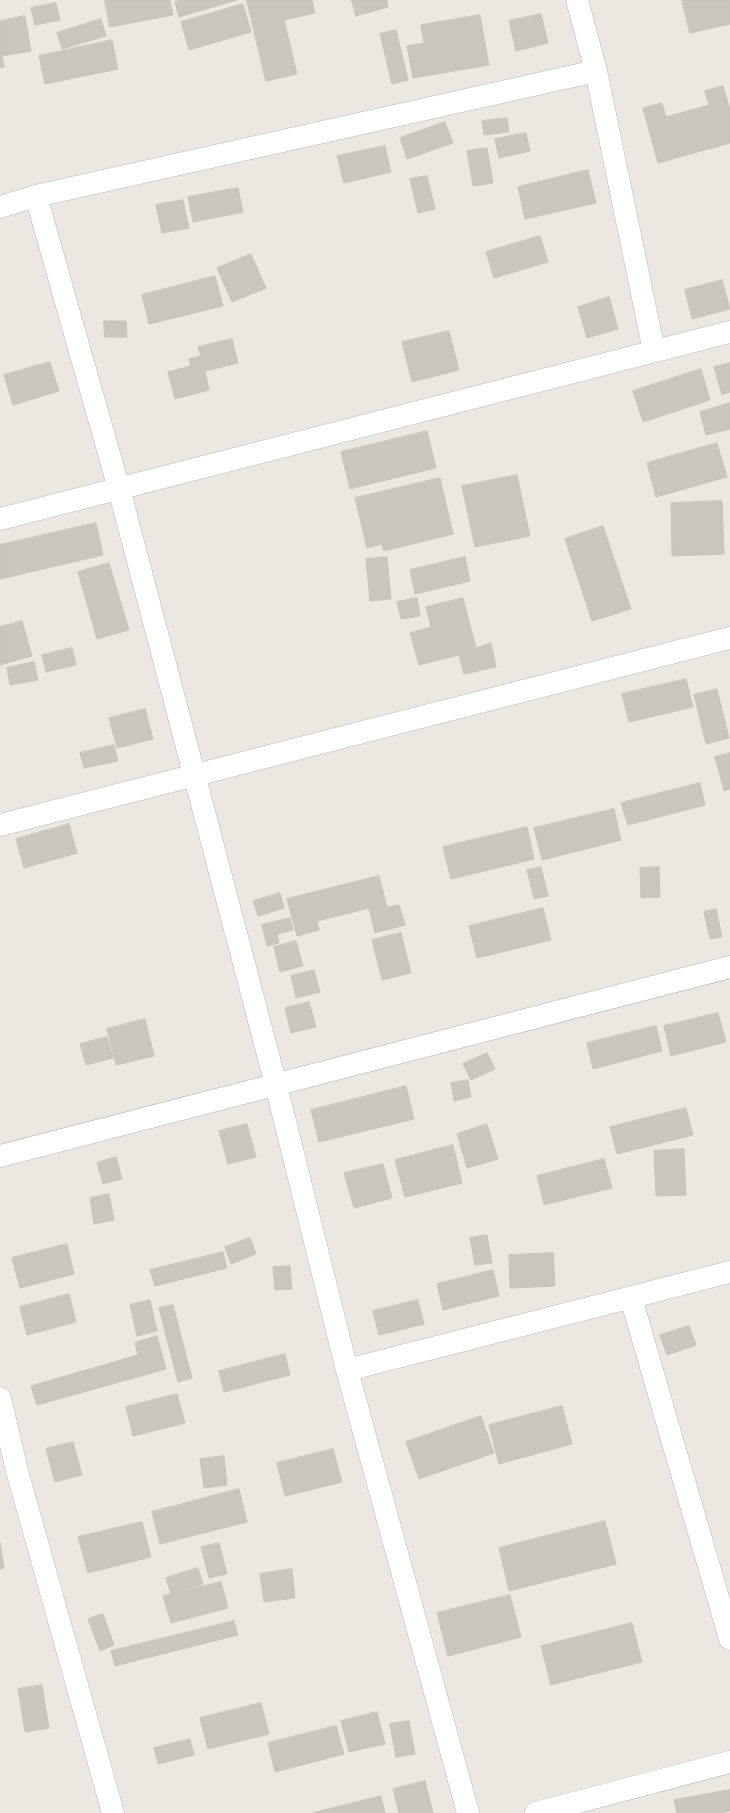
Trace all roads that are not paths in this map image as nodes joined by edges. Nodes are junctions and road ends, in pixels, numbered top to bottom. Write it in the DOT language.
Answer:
graph roads {
  1 [pos="577,0"];
  2 [pos="596,71"];
  3 [pos="36,196"];
  4 [pos="0,207"];
  5 [pos="730,332"];
  6 [pos="654,351"];
  7 [pos="119,489"];
  8 [pos="0,519"];
  9 [pos="730,638"];
  10 [pos="196,775"];
  11 [pos="0,825"];
  12 [pos="730,967"];
  13 [pos="276,1084"];
  14 [pos="0,1156"];
  15 [pos="730,1272"];
  16 [pos="630,1298"];
  17 [pos="347,1370"];
  18 [pos="0,1398"];
  19 [pos="8,1473"];
  20 [pos="730,1639"];
  21 [pos="730,1762"];
  22 [pos="113,1813"];
  23 [pos="468,1813"];
  24 [pos="536,1813"];
  1 -- 2 [label="street"];
  2 -- 3 [label="street"];
  2 -- 6 [label="street"];
  3 -- 4 [label="street"];
  3 -- 7 [label="street"];
  5 -- 6 [label="street"];
  6 -- 7 [label="street"];
  7 -- 8 [label="street"];
  7 -- 10 [label="street"];
  9 -- 10 [label="street"];
  10 -- 11 [label="street"];
  10 -- 13 [label="street"];
  12 -- 13 [label="street"];
  13 -- 14 [label="street"];
  13 -- 17 [label="street"];
  15 -- 16 [label="street"];
  16 -- 17 [label="street"];
  16 -- 20 [label="street"];
  17 -- 23 [label="street"];
  18 -- 19 [label="street"];
  19 -- 22 [label="street"];
  21 -- 24 [label="street"];
}
